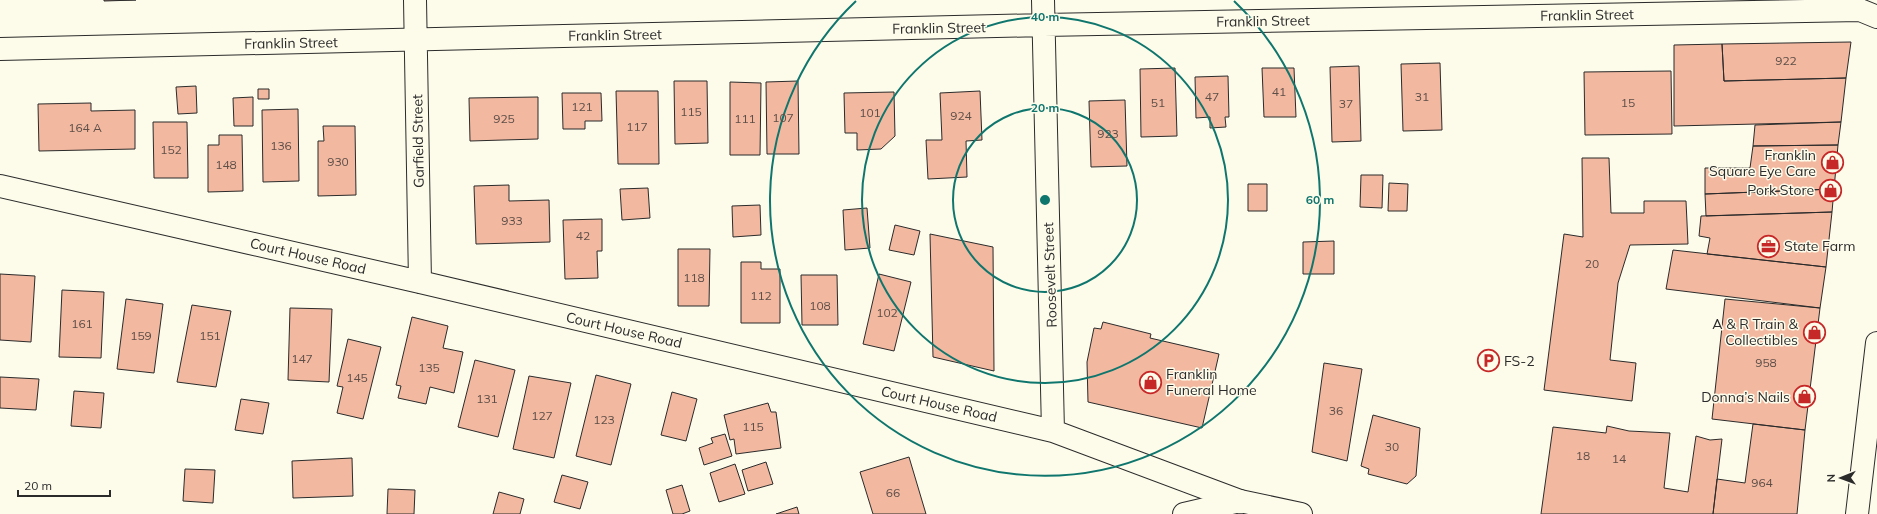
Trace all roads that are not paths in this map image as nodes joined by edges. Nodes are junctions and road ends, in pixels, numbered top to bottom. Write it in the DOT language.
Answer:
graph roads {
  1 [pos="415,0"];
  2 [pos="1043,0"];
  3 [pos="1877,17"];
  4 [pos="1044,25"];
  5 [pos="416,40"];
  6 [pos="0,49"];
  7 [pos="0,186"];
  8 [pos="420,282"];
  9 [pos="1877,343"];
  10 [pos="1053,431"];
  11 [pos="1240,500"];
  12 [pos="1184,514"];
  13 [pos="1301,514"];
  14 [pos="1857,514"];
  1 -- 5 [label="street, Garfield Street"];
  2 -- 4 [label="street, Roosevelt Street"];
  3 -- 4 [label="street, Franklin Street"];
  4 -- 5 [label="street, Franklin Street"];
  4 -- 10 [label="street, Roosevelt Street"];
  5 -- 6 [label="street, Franklin Street"];
  5 -- 8 [label="street, Garfield Street"];
  7 -- 8 [label="street, Court House Road"];
  8 -- 10 [label="street, Court House Road"];
  9 -- 14 [label="street"];
  10 -- 11 [label="street, Court House Road"];
  11 -- 12 [label="street"];
  11 -- 13 [label="street, Court House Road"];
}
